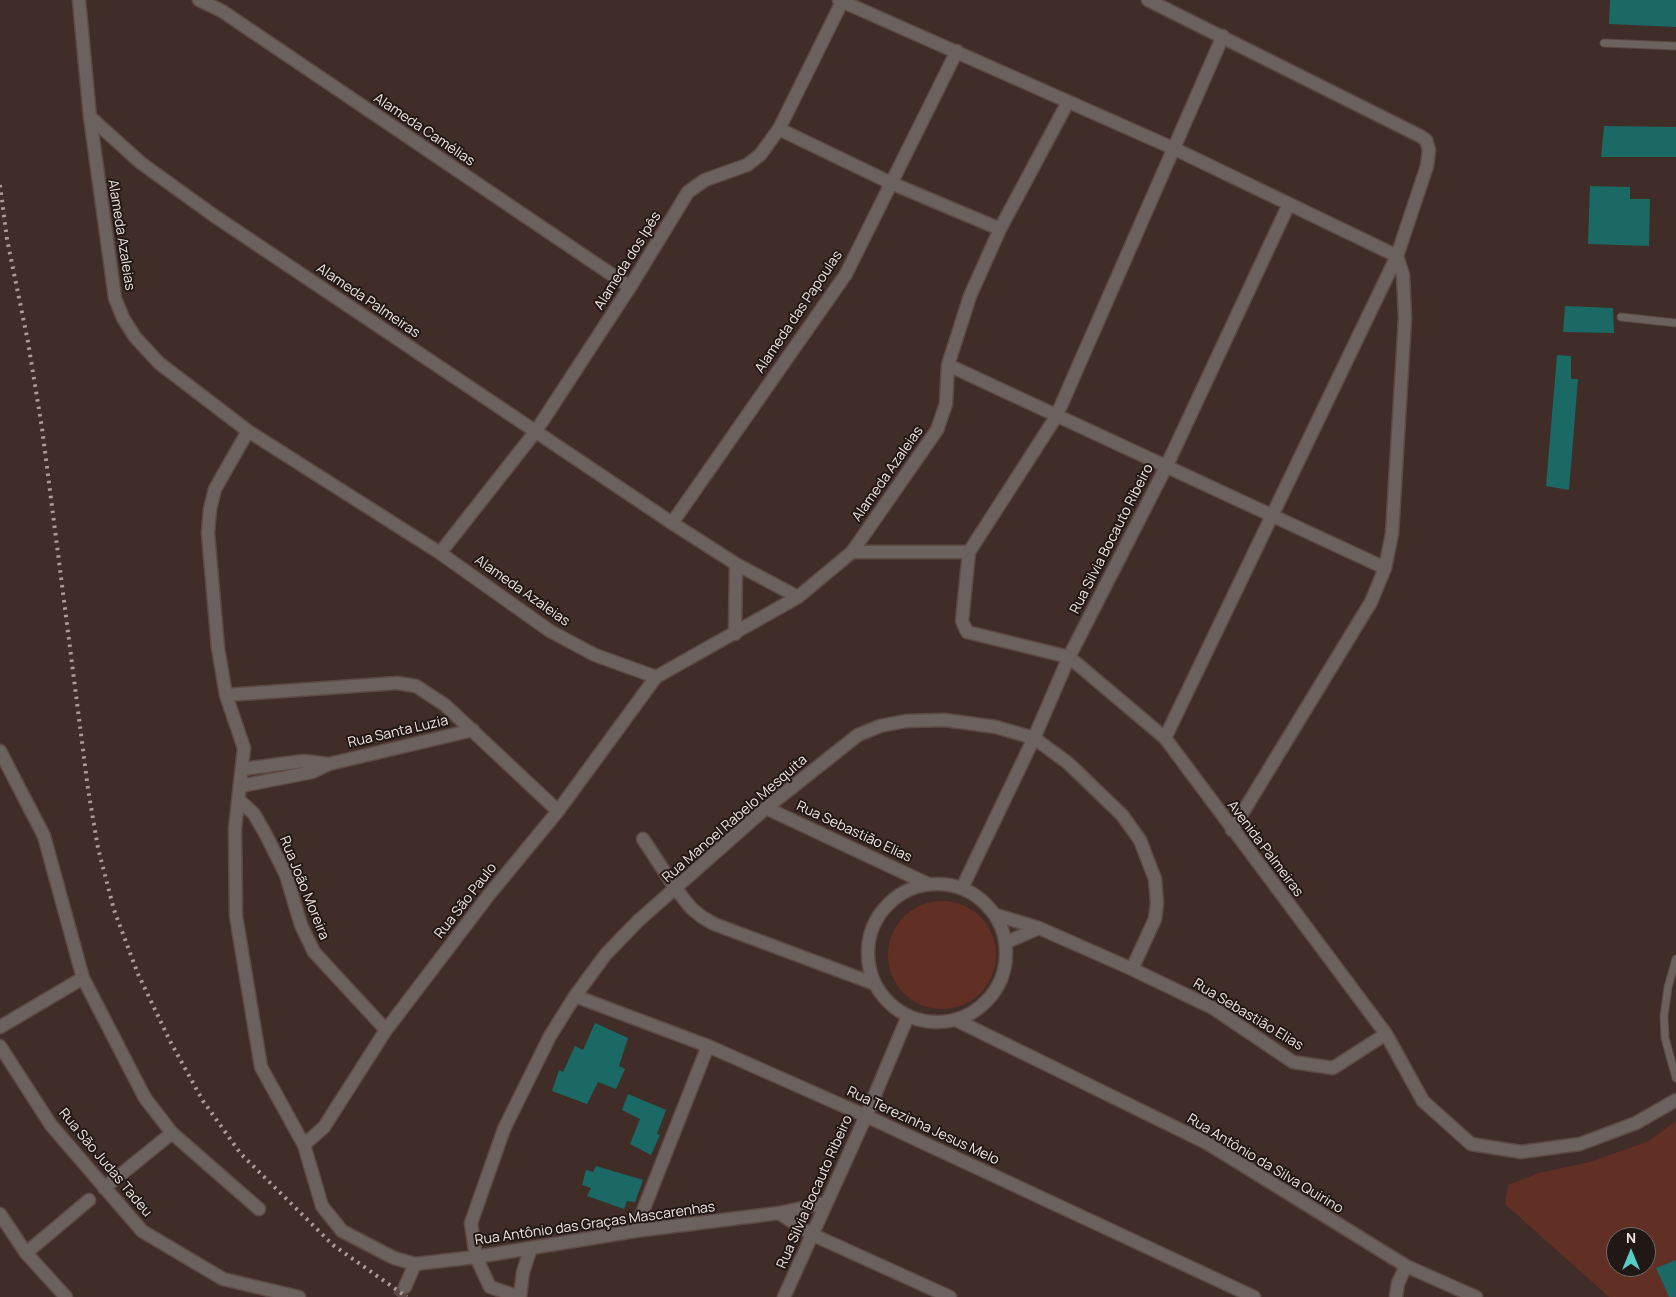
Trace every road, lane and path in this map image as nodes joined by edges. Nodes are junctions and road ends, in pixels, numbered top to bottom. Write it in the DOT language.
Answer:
graph roads {
  1 [pos="78,0"];
  2 [pos="199,0"];
  3 [pos="1148,0"];
  4 [pos="840,1"];
  5 [pos="1223,36"];
  6 [pos="1604,43"];
  7 [pos="1676,46"];
  8 [pos="957,51"];
  9 [pos="1068,102"];
  10 [pos="90,117"];
  11 [pos="779,130"];
  12 [pos="1175,149"];
  13 [pos="892,183"];
  14 [pos="1289,204"];
  15 [pos="1000,229"];
  16 [pos="1397,256"];
  17 [pos="630,288"];
  18 [pos="1621,317"];
  19 [pos="1676,323"];
  20 [pos="948,365"];
  21 [pos="1056,417"];
  22 [pos="248,431"];
  23 [pos="536,431"];
  24 [pos="1167,465"];
  25 [pos="1271,516"];
  26 [pos="672,523"];
  27 [pos="440,552"];
  28 [pos="852,552"];
  29 [pos="969,552"];
  30 [pos="736,564"];
  31 [pos="1385,568"];
  32 [pos="798,598"];
  33 [pos="735,634"];
  34 [pos="1069,657"];
  35 [pos="656,678"];
  36 [pos="226,695"];
  37 [pos="473,730"];
  38 [pos="1034,738"];
  39 [pos="1165,738"];
  40 [pos="0,751"];
  41 [pos="330,764"];
  42 [pos="242,769"];
  43 [pos="241,786"];
  44 [pos="239,800"];
  45 [pos="766,808"];
  46 [pos="558,811"];
  47 [pos="1232,830"];
  48 [pos="643,838"];
  49 [pos="928,884"];
  50 [pos="962,888"];
  51 [pos="676,889"];
  52 [pos="996,915"];
  53 [pos="1039,928"];
  54 [pos="1007,942"];
  55 [pos="1676,959"];
  56 [pos="1132,969"];
  57 [pos="83,978"];
  58 [pos="875,984"];
  59 [pos="574,996"];
  60 [pos="908,1016"];
  61 [pos="956,1020"];
  62 [pos="0,1027"];
  63 [pos="386,1030"];
  64 [pos="1386,1034"];
  65 [pos="0,1046"];
  66 [pos="708,1046"];
  67 [pos="1676,1078"];
  68 [pos="1676,1100"];
  69 [pos="866,1116"];
  70 [pos="172,1133"];
  71 [pos="304,1145"];
  72 [pos="104,1188"];
  73 [pos="89,1200"];
  74 [pos="825,1203"];
  75 [pos="258,1209"];
  76 [pos="779,1213"];
  77 [pos="0,1214"];
  78 [pos="635,1231"];
  79 [pos="811,1234"];
  80 [pos="531,1248"];
  81 [pos="26,1253"];
  82 [pos="476,1257"];
  83 [pos="415,1264"];
  84 [pos="1406,1266"];
  85 [pos="405,1287"];
  86 [pos="263,1293"];
  87 [pos="66,1297"];
  88 [pos="299,1297"];
  89 [pos="520,1297"];
  90 [pos="784,1297"];
  91 [pos="950,1297"];
  92 [pos="1254,1297"];
  93 [pos="1396,1297"];
  94 [pos="1476,1297"];
  1 -- 10 [label="street"];
  2 -- 17 [label="street, Alameda Camélias"];
  3 -- 5 [label="street"];
  4 -- 8 [label="street"];
  4 -- 11 [label="street, Alameda dos Ipês"];
  5 -- 12 [label="street"];
  5 -- 16 [label="street"];
  6 -- 7 [label="lane"];
  8 -- 9 [label="street"];
  8 -- 13 [label="street, Alameda das Papoulas"];
  9 -- 12 [label="street"];
  9 -- 15 [label="street, Alameda Azaleias"];
  10 -- 22 [label="street, Alameda Azaleias"];
  10 -- 23 [label="street, Alameda Palmeiras"];
  11 -- 13 [label="street"];
  11 -- 17 [label="street, Alameda dos Ipês"];
  12 -- 14 [label="street"];
  12 -- 21 [label="street"];
  13 -- 15 [label="street"];
  13 -- 26 [label="street, Alameda das Papoulas"];
  14 -- 16 [label="street"];
  14 -- 24 [label="street, Rua Silvia Bocauto Ribeiro"];
  15 -- 20 [label="street, Alameda Azaleias"];
  16 -- 25 [label="street"];
  16 -- 31 [label="street"];
  17 -- 23 [label="street, Alameda dos Ipês"];
  18 -- 19 [label="lane"];
  20 -- 21 [label="street"];
  20 -- 28 [label="street, Alameda Azaleias"];
  21 -- 24 [label="street"];
  21 -- 29 [label="street"];
  22 -- 27 [label="street, Alameda Azaleias"];
  22 -- 36 [label="street"];
  23 -- 26 [label="street, Alameda Palmeiras"];
  23 -- 27 [label="street, Alameda dos Ipês"];
  24 -- 25 [label="street"];
  24 -- 34 [label="street, Rua Silvia Bocauto Ribeiro"];
  25 -- 31 [label="street"];
  25 -- 39 [label="street"];
  26 -- 30 [label="street, Alameda Palmeiras"];
  27 -- 35 [label="street, Alameda Azaleias"];
  28 -- 29 [label="street"];
  28 -- 32 [label="street, Alameda Azaleias"];
  29 -- 34 [label="street, Avenida Palmeiras"];
  30 -- 32 [label="street, Alameda Palmeiras"];
  30 -- 33 [label="street"];
  31 -- 47 [label="street"];
  32 -- 33 [label="street, Alameda Azaleias"];
  33 -- 35 [label="street, Alameda Azaleias"];
  34 -- 38 [label="street, Rua Silvia Bocauto Ribeiro"];
  34 -- 39 [label="street, Avenida Palmeiras"];
  35 -- 46 [label="street, Rua São Paulo"];
  36 -- 37 [label="street"];
  36 -- 42 [label="street"];
  37 -- 41 [label="street, Rua Santa Luzia"];
  37 -- 46 [label="street"];
  38 -- 45 [label="street, Rua Manoel Rabelo Mesquita"];
  38 -- 50 [label="street, Rua Silvia Bocauto Ribeiro"];
  38 -- 56 [label="street, Rua Manoel Rabelo Mesquita"];
  39 -- 47 [label="street, Avenida Palmeiras"];
  40 -- 57 [label="street"];
  41 -- 42 [label="street, Rua Santa Luzia"];
  41 -- 43 [label="street, Rua Santa Luzia"];
  42 -- 43 [label="street"];
  43 -- 44 [label="street"];
  44 -- 63 [label="street, Rua João Moreira"];
  44 -- 71 [label="street"];
  45 -- 49 [label="street, Rua Sebastião Elias"];
  45 -- 51 [label="street, Rua Manoel Rabelo Mesquita"];
  46 -- 63 [label="street, Rua São Paulo"];
  47 -- 64 [label="street, Avenida Palmeiras"];
  48 -- 51 [label="street"];
  49 -- 50 [label="street"];
  49 -- 58 [label="street"];
  50 -- 52 [label="street"];
  51 -- 58 [label="street"];
  51 -- 59 [label="street, Rua Manoel Rabelo Mesquita"];
  52 -- 53 [label="street, Rua Sebastião Elias"];
  52 -- 54 [label="street"];
  53 -- 54 [label="street"];
  53 -- 56 [label="street, Rua Sebastião Elias"];
  54 -- 61 [label="street"];
  55 -- 67 [label="lane"];
  56 -- 64 [label="street, Rua Sebastião Elias"];
  57 -- 62 [label="street"];
  57 -- 70 [label="street"];
  58 -- 60 [label="street"];
  59 -- 66 [label="street, Rua Terezinha Jesus Melo"];
  59 -- 82 [label="street, Rua Manoel Rabelo Mesquita"];
  60 -- 61 [label="street"];
  60 -- 69 [label="street, Rua Silvia Bocauto Ribeiro"];
  61 -- 84 [label="street, Rua Antônio da Silva Quirino"];
  63 -- 71 [label="street, Rua São Paulo"];
  64 -- 68 [label="street, Avenida Palmeiras"];
  65 -- 72 [label="street, Rua São Judas Tadeu"];
  66 -- 69 [label="street, Rua Terezinha Jesus Melo"];
  66 -- 78 [label="street"];
  69 -- 74 [label="street, Rua Silvia Bocauto Ribeiro"];
  69 -- 92 [label="street, Rua Terezinha Jesus Melo"];
  70 -- 72 [label="street"];
  70 -- 75 [label="street"];
  71 -- 83 [label="street"];
  72 -- 86 [label="street, Rua São Judas Tadeu"];
  73 -- 81 [label="street"];
  74 -- 76 [label="street, Rua Antônio das Graças Mascarenhas"];
  74 -- 79 [label="street, Rua Silvia Bocauto Ribeiro"];
  76 -- 78 [label="street, Rua Antônio das Graças Mascarenhas"];
  76 -- 79 [label="street"];
  77 -- 81 [label="street"];
  78 -- 80 [label="street, Rua Antônio das Graças Mascarenhas"];
  79 -- 90 [label="street, Rua Silvia Bocauto Ribeiro"];
  79 -- 91 [label="street"];
  80 -- 82 [label="street, Rua Antônio das Graças Mascarenhas"];
  80 -- 89 [label="street"];
  81 -- 87 [label="street"];
  82 -- 83 [label="street, Rua Antônio das Graças Mascarenhas"];
  82 -- 89 [label="street, Rua Manoel Rabelo Mesquita"];
  83 -- 85 [label="street"];
  84 -- 93 [label="street"];
  84 -- 94 [label="street, Rua Antônio da Silva Quirino"];
  86 -- 88 [label="street, Rua São Judas Tadeu"];
}
